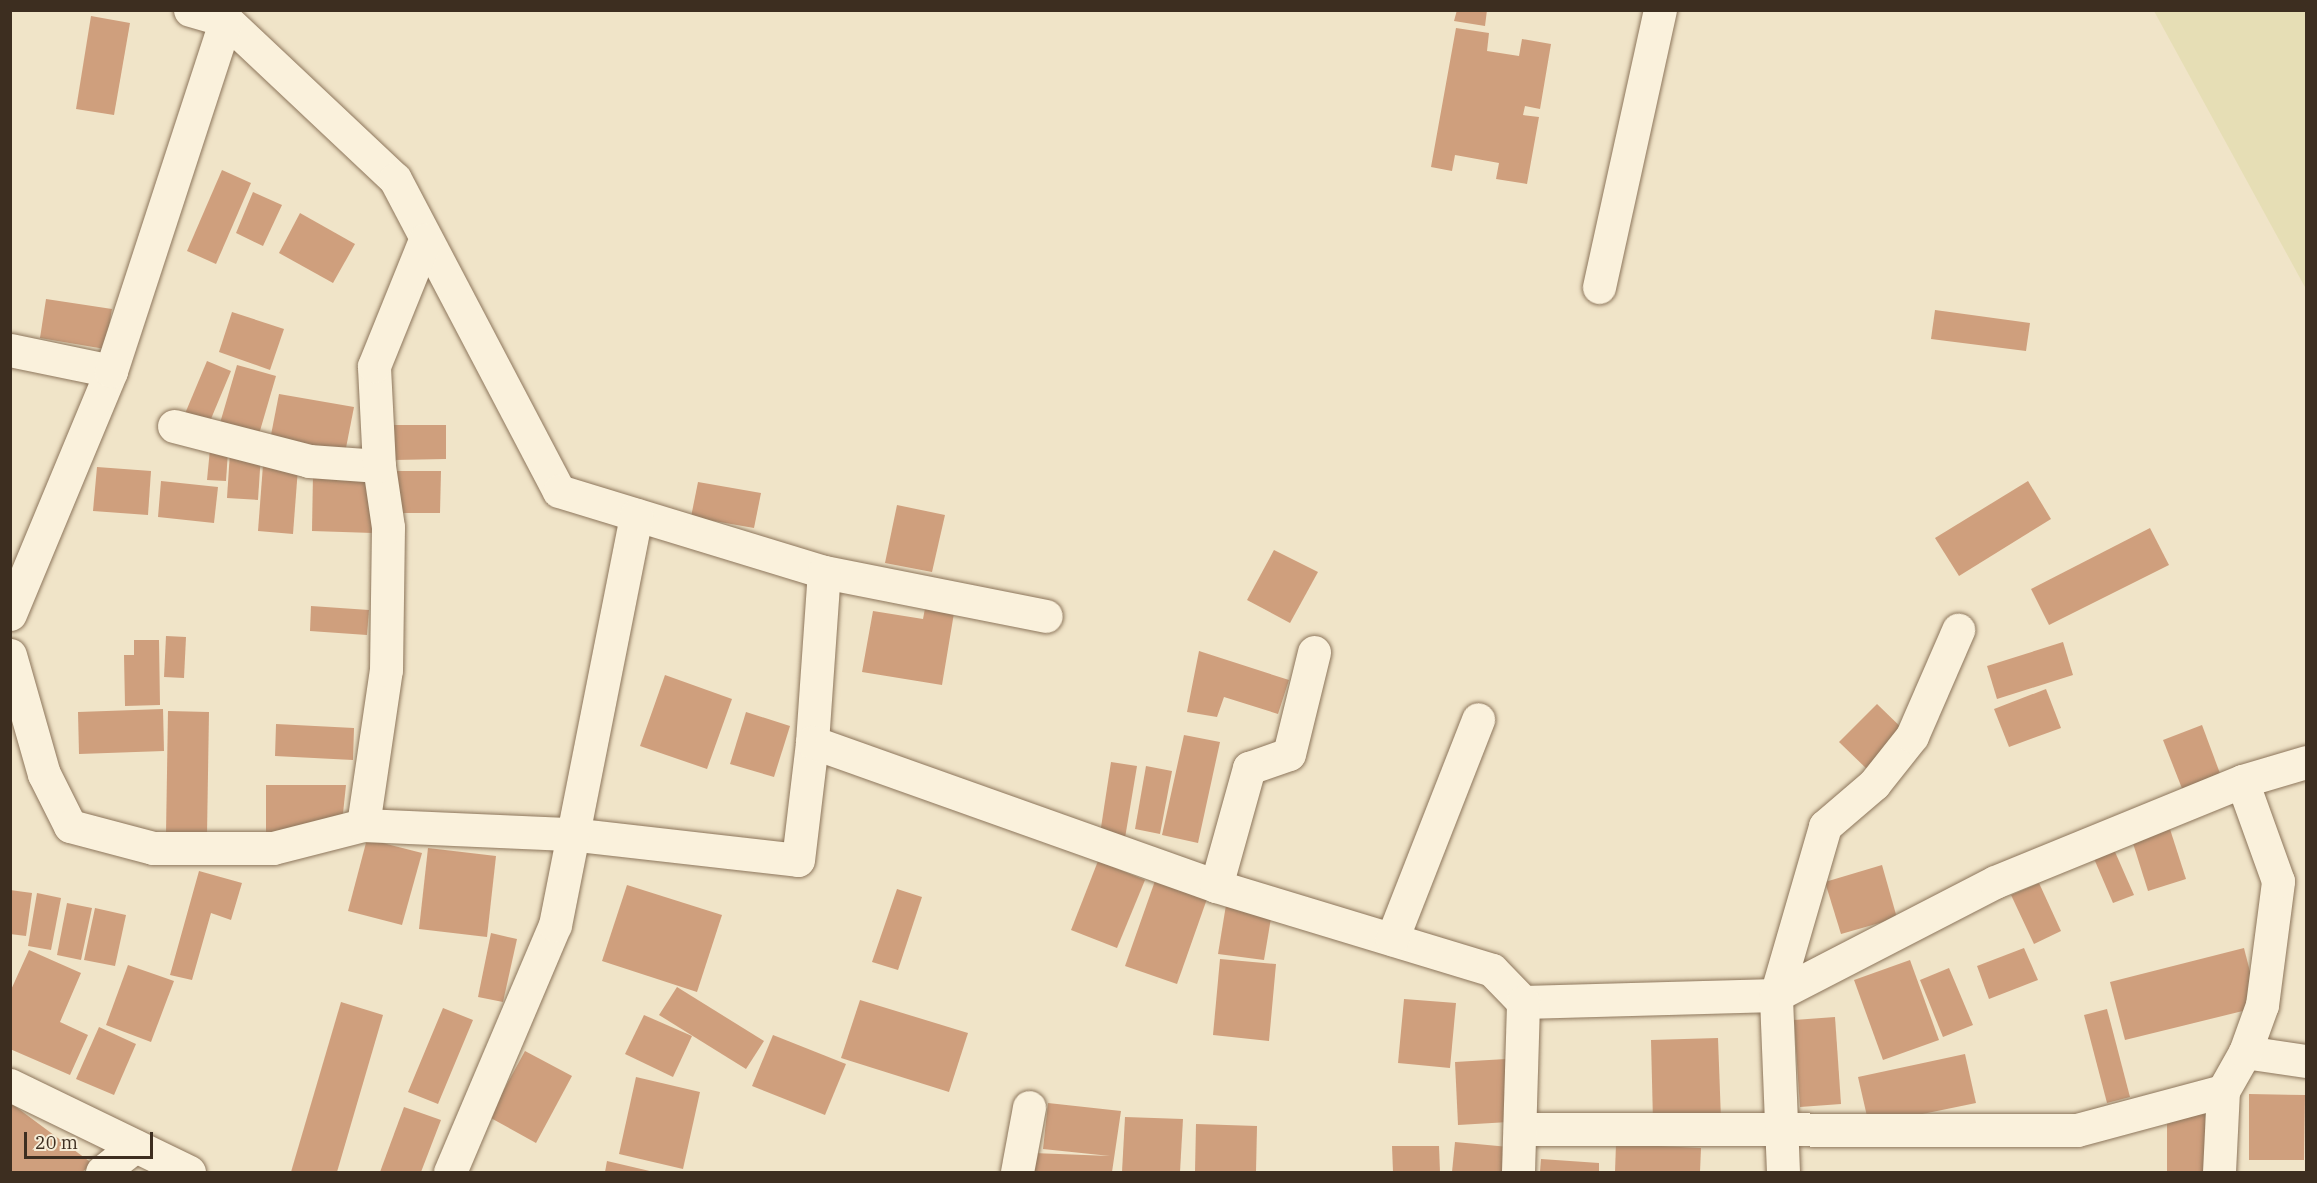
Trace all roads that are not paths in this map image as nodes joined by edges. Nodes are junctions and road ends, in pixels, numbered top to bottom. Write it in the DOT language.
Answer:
graph roads {
  1 [pos="190,10"];
  2 [pos="1660,10"];
  3 [pos="226,20"];
  4 [pos="426,240"];
  5 [pos="1599,286"];
  6 [pos="10,350"];
  7 [pos="111,371"];
  8 [pos="174,426"];
  9 [pos="379,466"];
  10 [pos="636,515"];
  11 [pos="824,572"];
  12 [pos="10,614"];
  13 [pos="1046,616"];
  14 [pos="1958,630"];
  15 [pos="1314,652"];
  16 [pos="10,655"];
  17 [pos="1478,719"];
  18 [pos="812,742"];
  19 [pos="2307,762"];
  20 [pos="2242,781"];
  21 [pos="363,825"];
  22 [pos="570,834"];
  23 [pos="1216,885"];
  24 [pos="1392,939"];
  25 [pos="1776,995"];
  26 [pos="1523,1002"];
  27 [pos="2245,1052"];
  28 [pos="2307,1061"];
  29 [pos="10,1085"];
  30 [pos="2223,1091"];
  31 [pos="1029,1107"];
  32 [pos="1521,1129"];
  33 [pos="1784,1131"];
  34 [pos="135,1146"];
  35 [pos="102,1173"];
  36 [pos="189,1173"];
  37 [pos="450,1173"];
  38 [pos="1017,1173"];
  39 [pos="1518,1173"];
  40 [pos="1783,1173"];
  41 [pos="2219,1173"];
  1 -- 3 [label="street"];
  2 -- 5 [label="street"];
  3 -- 4 [label="street"];
  3 -- 7 [label="street"];
  4 -- 9 [label="street"];
  4 -- 10 [label="street"];
  6 -- 7 [label="street"];
  7 -- 12 [label="street"];
  8 -- 9 [label="street"];
  9 -- 21 [label="street"];
  10 -- 11 [label="street"];
  10 -- 22 [label="street"];
  11 -- 13 [label="street"];
  11 -- 18 [label="street"];
  14 -- 25 [label="street"];
  15 -- 23 [label="street"];
  16 -- 21 [label="street"];
  17 -- 24 [label="street"];
  18 -- 22 [label="street"];
  18 -- 23 [label="street"];
  19 -- 20 [label="street"];
  20 -- 25 [label="street"];
  20 -- 27 [label="street"];
  21 -- 22 [label="street"];
  22 -- 37 [label="street"];
  23 -- 24 [label="street"];
  24 -- 26 [label="street"];
  25 -- 26 [label="street"];
  25 -- 33 [label="street"];
  26 -- 32 [label="street"];
  27 -- 28 [label="street"];
  27 -- 30 [label="street"];
  29 -- 34 [label="street"];
  30 -- 33 [label="street"];
  30 -- 41 [label="street"];
  31 -- 38 [label="street"];
  32 -- 33 [label="street"];
  32 -- 39 [label="street"];
  33 -- 40 [label="street"];
  34 -- 35 [label="street"];
  34 -- 36 [label="street"];
}
